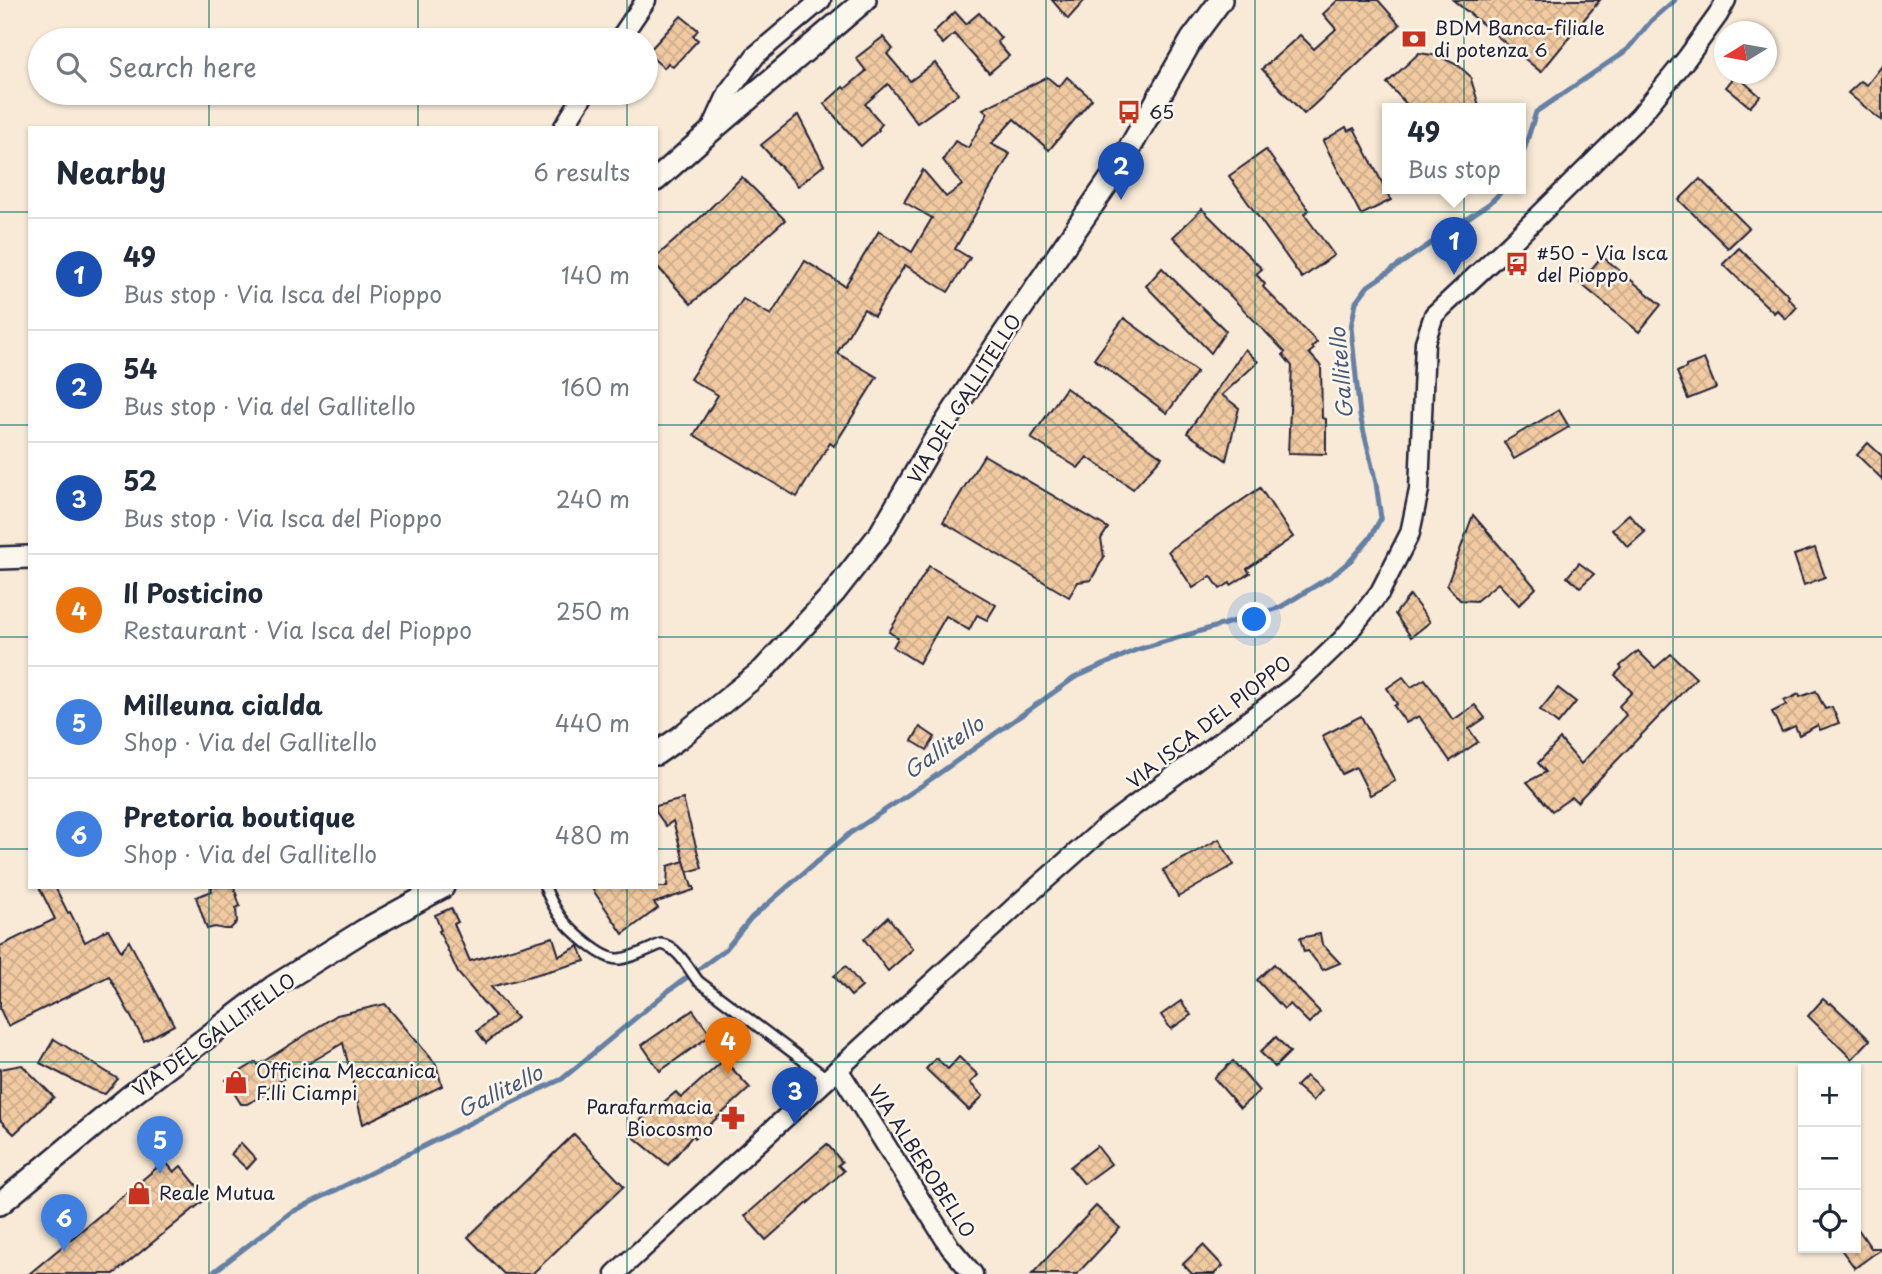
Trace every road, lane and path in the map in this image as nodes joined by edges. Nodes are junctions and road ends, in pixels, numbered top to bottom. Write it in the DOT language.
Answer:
graph roads {
  1 [pos="646,0"];
  2 [pos="821,0"];
  3 [pos="865,0"];
  4 [pos="1221,0"];
  5 [pos="1726,0"];
  6 [pos="627,28"];
  7 [pos="578,105"];
  8 [pos="565,126"];
  9 [pos="711,131"];
  10 [pos="658,178"];
  11 [pos="28,557"];
  12 [pos="0,558"];
  13 [pos="658,753"];
  14 [pos="439,889"];
  15 [pos="546,889"];
  16 [pos="833,1074"];
  17 [pos="0,1204"];
  18 [pos="615,1274"];
  19 [pos="973,1274"];
  1 -- 6 [label="street"];
  2 -- 9 [label="street"];
  3 -- 9 [label="street"];
  4 -- 13 [label="street, VIA DEL GALLITELLO"];
  5 -- 16 [label="street, VIA ISCA DEL PIOPPO"];
  7 -- 8 [label="street"];
  9 -- 10 [label="street"];
  11 -- 12 [label="street"];
  14 -- 17 [label="street, VIA DEL GALLITELLO"];
  15 -- 16 [label="lane"];
  16 -- 18 [label="street, VIA ISCA DEL PIOPPO"];
  16 -- 19 [label="street, VIA ALBEROBELLO"];
}
